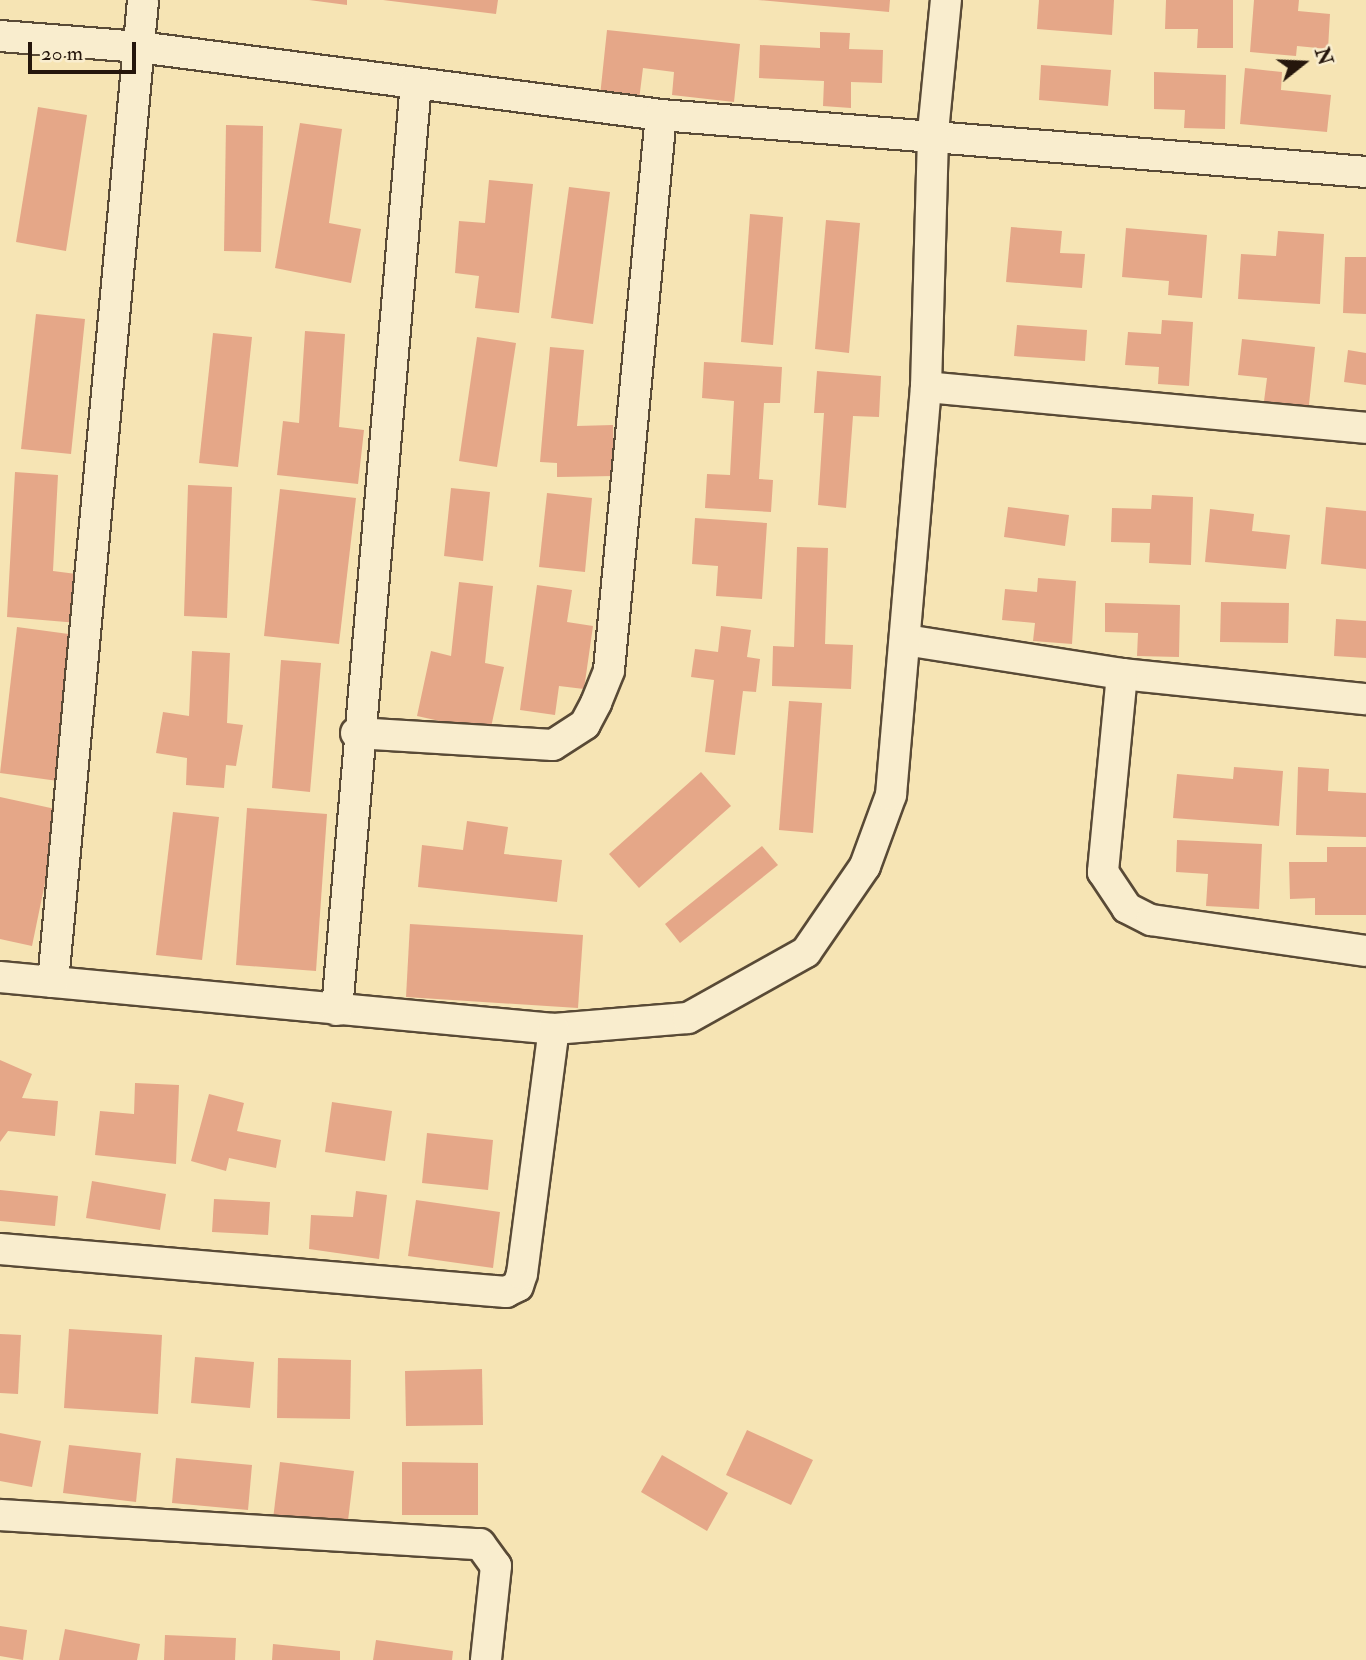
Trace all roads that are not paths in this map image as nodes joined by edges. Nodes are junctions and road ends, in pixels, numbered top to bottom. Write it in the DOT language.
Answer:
graph roads {
  1 [pos="143,0"];
  2 [pos="946,0"];
  3 [pos="0,36"];
  4 [pos="139,47"];
  5 [pos="416,83"];
  6 [pos="661,115"];
  7 [pos="933,132"];
  8 [pos="1366,172"];
  9 [pos="926,387"];
  10 [pos="1366,428"];
  11 [pos="905,640"];
  12 [pos="1122,674"];
  13 [pos="1366,699"];
  14 [pos="356,733"];
  15 [pos="1366,951"];
  16 [pos="0,978"];
  17 [pos="53,982"];
  18 [pos="337,1010"];
  19 [pos="554,1029"];
  20 [pos="0,1249"];
  21 [pos="0,1515"];
  22 [pos="486,1660"];
  1 -- 4 [label="street"];
  2 -- 7 [label="street"];
  3 -- 4 [label="street"];
  4 -- 5 [label="street"];
  4 -- 17 [label="street"];
  5 -- 6 [label="street"];
  5 -- 14 [label="street"];
  6 -- 7 [label="street"];
  6 -- 14 [label="street"];
  7 -- 8 [label="street"];
  7 -- 9 [label="street"];
  9 -- 10 [label="street"];
  9 -- 11 [label="street"];
  11 -- 12 [label="street"];
  11 -- 19 [label="street"];
  12 -- 13 [label="street"];
  12 -- 15 [label="street"];
  14 -- 18 [label="street"];
  16 -- 17 [label="street"];
  17 -- 18 [label="street"];
  18 -- 19 [label="street"];
  19 -- 20 [label="street"];
  21 -- 22 [label="street"];
}
